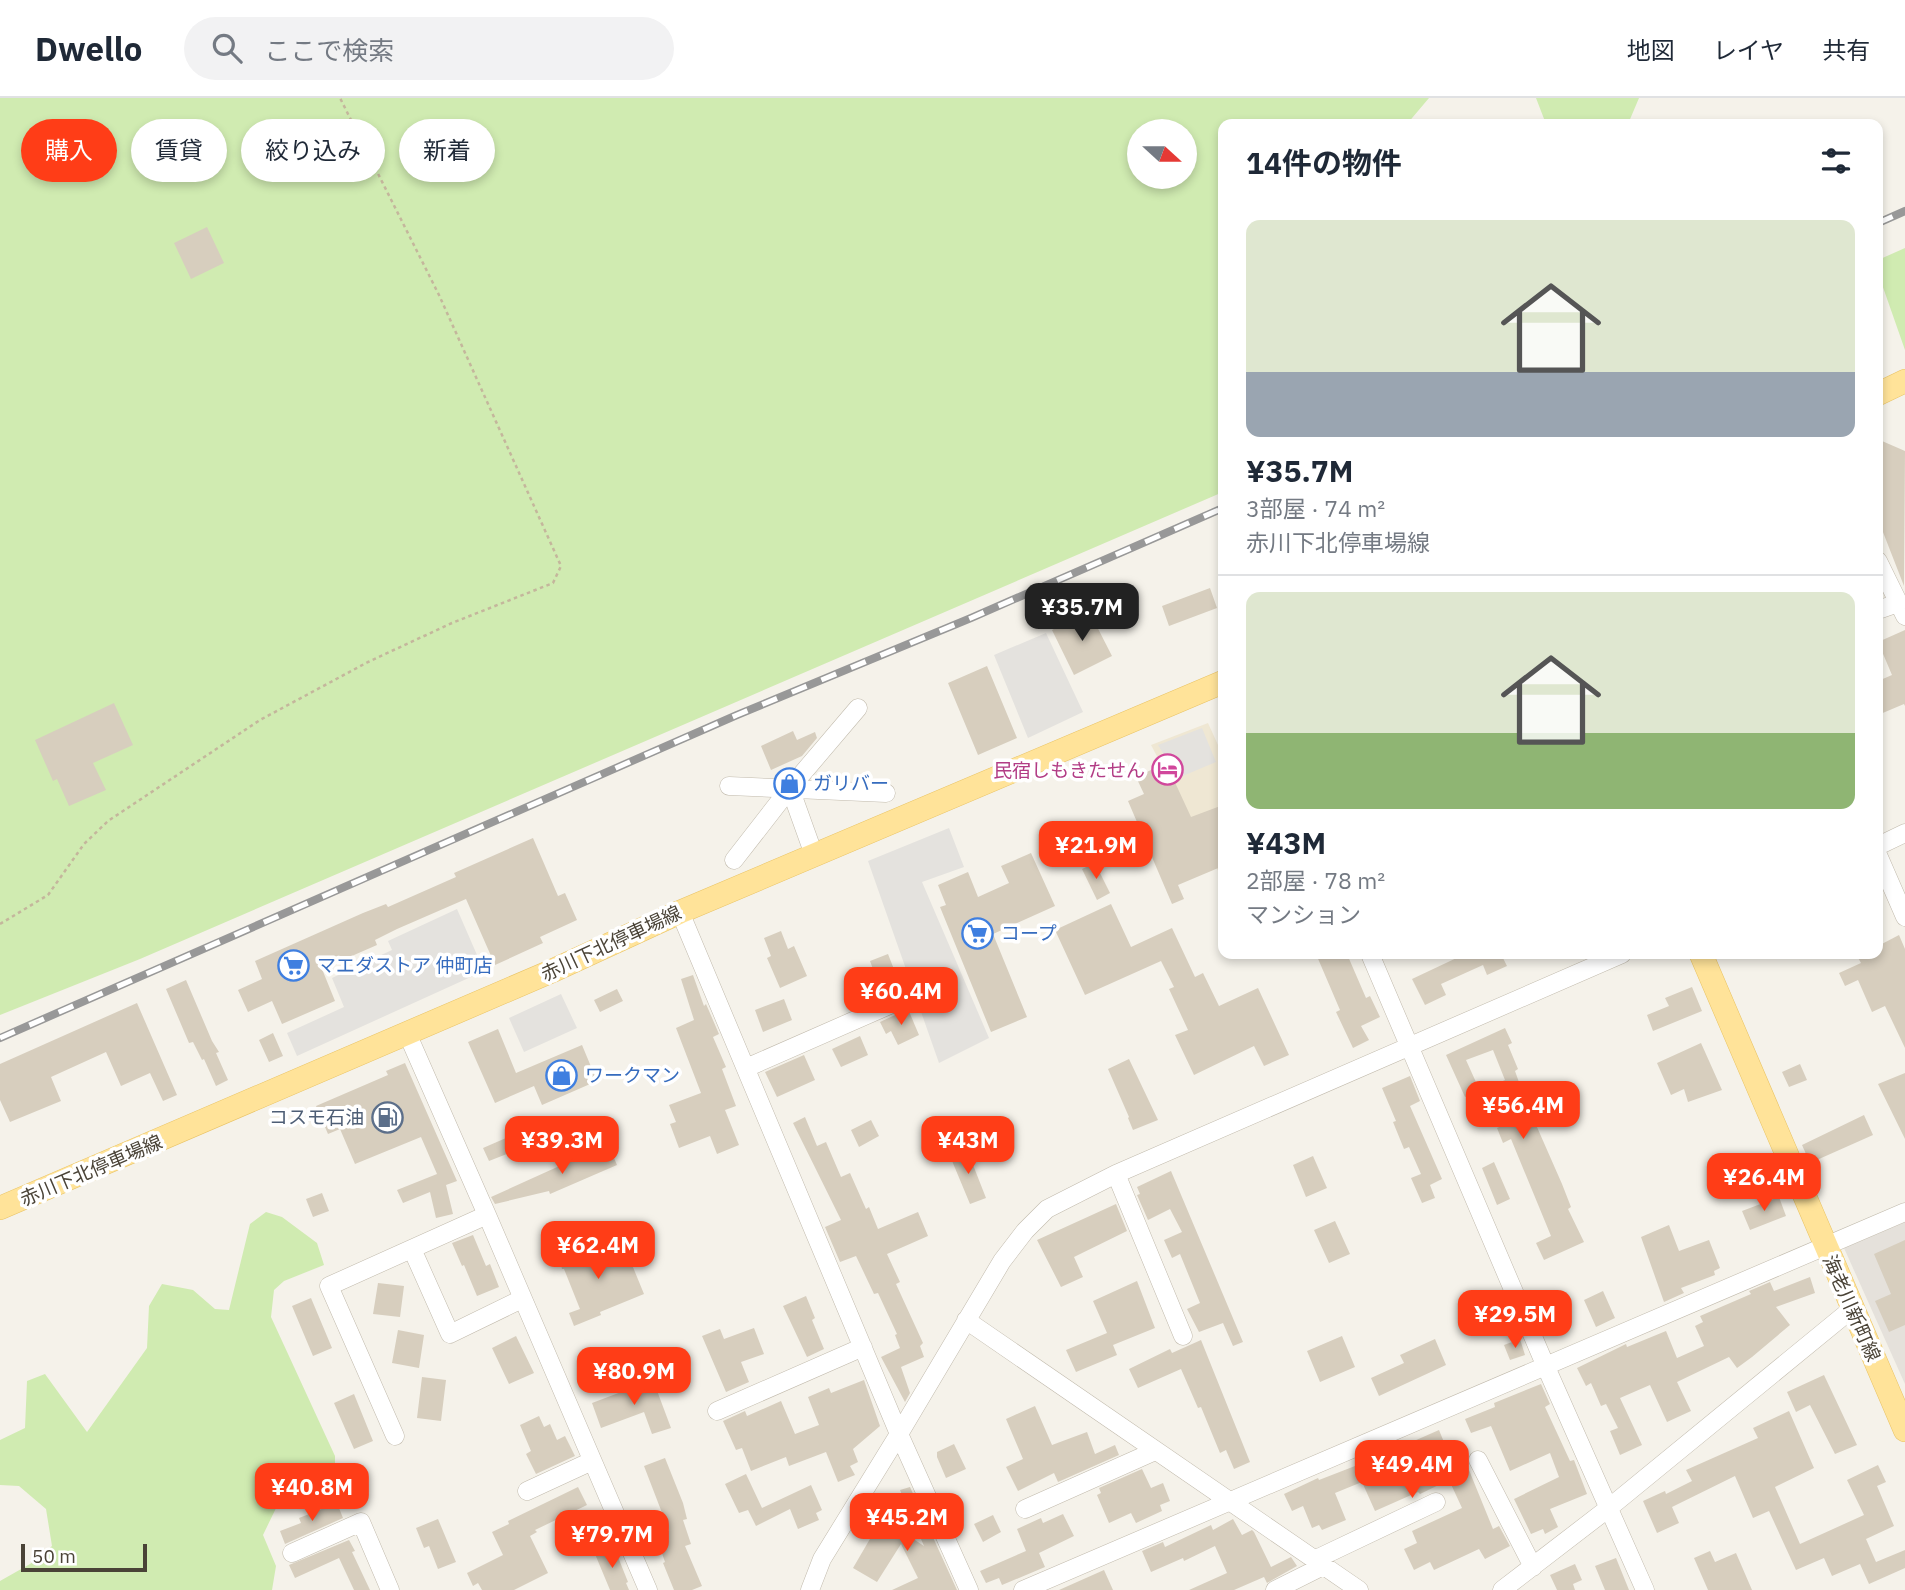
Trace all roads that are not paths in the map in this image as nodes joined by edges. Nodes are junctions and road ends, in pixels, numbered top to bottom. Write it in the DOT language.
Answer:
graph roads {
  1 [pos="1905,381"];
  2 [pos="1883,392"];
  3 [pos="1883,571"];
  4 [pos="1902,609"];
  5 [pos="1883,610"];
  6 [pos="1218,684"];
  7 [pos="858,708"];
  8 [pos="729,786"];
  9 [pos="790,788"];
  10 [pos="886,793"];
  11 [pos="1905,833"];
  12 [pos="1883,844"];
  13 [pos="814,855"];
  14 [pos="734,860"];
  15 [pos="1883,866"];
  16 [pos="680,912"];
  17 [pos="1905,917"];
  18 [pos="1372,959"];
  19 [pos="1600,959"];
  20 [pos="1703,959"];
  21 [pos="901,1000"];
  22 [pos="407,1033"];
  23 [pos="1410,1045"];
  24 [pos="746,1068"];
  25 [pos="1116,1174"];
  26 [pos="0,1208"];
  27 [pos="1905,1212"];
  28 [pos="487,1214"];
  29 [pos="1825,1245"];
  30 [pos="412,1249"];
  31 [pos="522,1299"];
  32 [pos="1853,1308"];
  33 [pos="966,1321"];
  34 [pos="1183,1336"];
  35 [pos="863,1347"];
  36 [pos="1546,1367"];
  37 [pos="718,1411"];
  38 [pos="1905,1430"];
  39 [pos="899,1434"];
  40 [pos="395,1436"];
  41 [pos="1155,1451"];
  42 [pos="1478,1460"];
  43 [pos="592,1461"];
  44 [pos="527,1491"];
  45 [pos="1436,1502"];
  46 [pos="1229,1503"];
  47 [pos="1610,1507"];
  48 [pos="1025,1509"];
  49 [pos="292,1553"];
  50 [pos="1319,1563"];
  51 [pos="1533,1567"];
  52 [pos="390,1590"];
  53 [pos="648,1590"];
  54 [pos="810,1590"];
  55 [pos="969,1590"];
  56 [pos="1023,1590"];
  57 [pos="1275,1590"];
  58 [pos="1359,1590"];
  59 [pos="1502,1590"];
  60 [pos="1645,1590"];
  1 -- 2 [label="main road"];
  3 -- 4 [label="street"];
  4 -- 5 [label="street"];
  6 -- 13 [label="main road, 赤川下北停車場線"];
  7 -- 9 [label="street"];
  8 -- 9 [label="street"];
  9 -- 10 [label="street"];
  9 -- 13 [label="street"];
  9 -- 14 [label="street"];
  11 -- 12 [label="street"];
  13 -- 16 [label="main road, 赤川下北停車場線"];
  15 -- 17 [label="street"];
  16 -- 22 [label="main road, 赤川下北停車場線"];
  16 -- 24 [label="street"];
  18 -- 23 [label="street"];
  19 -- 23 [label="street"];
  20 -- 29 [label="main road, 海老川新町線"];
  21 -- 24 [label="street"];
  22 -- 26 [label="main road, 赤川下北停車場線"];
  22 -- 28 [label="street"];
  23 -- 25 [label="street"];
  23 -- 36 [label="street"];
  24 -- 35 [label="street"];
  25 -- 33 [label="street"];
  25 -- 34 [label="street"];
  27 -- 29 [label="street"];
  28 -- 30 [label="street"];
  28 -- 31 [label="street"];
  29 -- 32 [label="main road, 海老川新町線"];
  29 -- 36 [label="street"];
  30 -- 31 [label="street"];
  30 -- 40 [label="street"];
  31 -- 43 [label="street"];
  32 -- 38 [label="main road, 海老川新町線"];
  32 -- 47 [label="street"];
  33 -- 39 [label="street"];
  33 -- 41 [label="street"];
  35 -- 37 [label="street"];
  35 -- 39 [label="street"];
  36 -- 46 [label="street"];
  36 -- 47 [label="street"];
  39 -- 54 [label="street"];
  39 -- 55 [label="street"];
  41 -- 46 [label="street"];
  41 -- 48 [label="street"];
  42 -- 51 [label="street"];
  43 -- 44 [label="street"];
  43 -- 53 [label="street"];
  45 -- 50 [label="street"];
  46 -- 50 [label="street"];
  46 -- 56 [label="street"];
  47 -- 51 [label="street"];
  47 -- 60 [label="street"];
  49 -- 52 [label="street"];
  50 -- 57 [label="street"];
  50 -- 58 [label="street"];
  51 -- 59 [label="street"];
}
